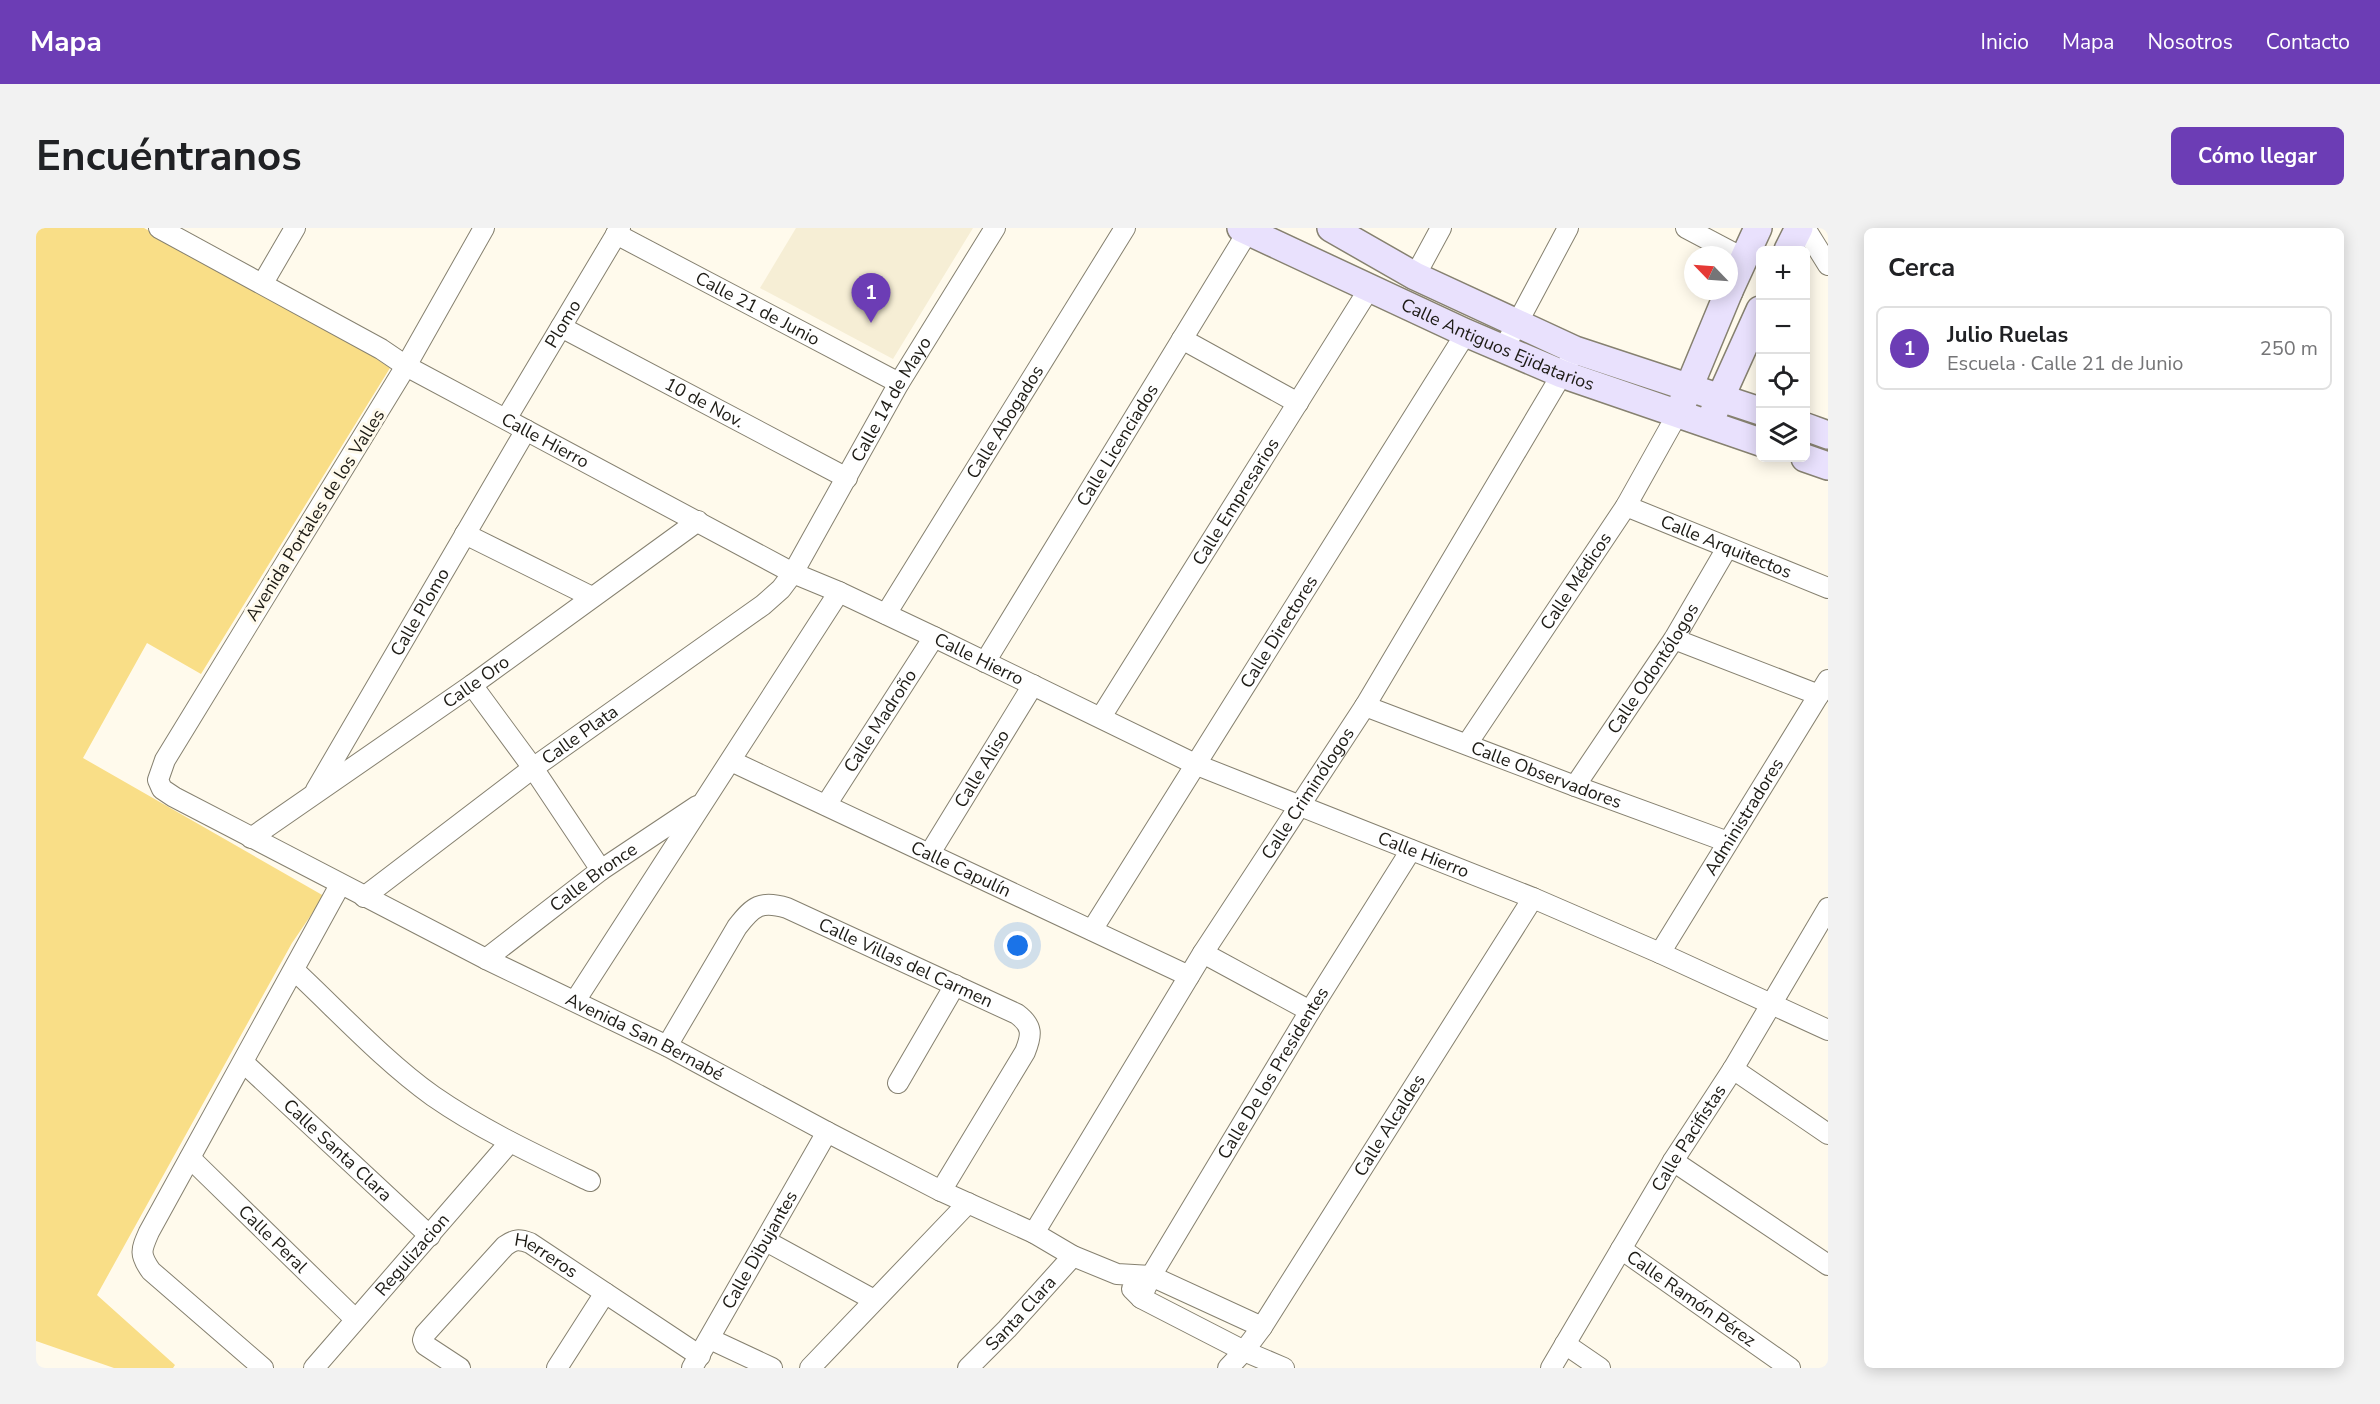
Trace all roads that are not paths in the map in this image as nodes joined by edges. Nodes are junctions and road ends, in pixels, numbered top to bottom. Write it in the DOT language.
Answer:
graph roads {
  1 [pos="295,228"];
  2 [pos="484,228"];
  3 [pos="995,228"];
  4 [pos="1125,228"];
  5 [pos="1331,228"];
  6 [pos="1441,228"];
  7 [pos="1568,228"];
  8 [pos="1686,228"];
  9 [pos="1758,228"];
  10 [pos="1799,228"];
  11 [pos="1805,228"];
  12 [pos="1247,229"];
  13 [pos="167,230"];
  14 [pos="618,231"];
  15 [pos="1790,246"];
  16 [pos="1743,258"];
  17 [pos="1828,265"];
  18 [pos="1738,270"];
  19 [pos="1415,276"];
  20 [pos="263,283"];
  21 [pos="1370,289"];
  22 [pos="1725,300"];
  23 [pos="1756,321"];
  24 [pos="1515,324"];
  25 [pos="561,327"];
  26 [pos="1466,333"];
  27 [pos="1182,339"];
  28 [pos="1504,348"];
  29 [pos="1575,350"];
  30 [pos="406,366"];
  31 [pos="1562,374"];
  32 [pos="899,383"];
  33 [pos="1689,387"];
  34 [pos="1720,397"];
  35 [pos="1298,403"];
  36 [pos="1756,409"];
  37 [pos="1678,413"];
  38 [pos="506,419"];
  39 [pos="1710,424"];
  40 [pos="1810,428"];
  41 [pos="526,430"];
  42 [pos="1828,435"];
  43 [pos="1756,440"];
  44 [pos="1810,460"];
  45 [pos="1828,466"];
  46 [pos="848,478"];
  47 [pos="1626,506"];
  48 [pos="698,521"];
  49 [pos="465,534"];
  50 [pos="1727,549"];
  51 [pos="794,573"];
  52 [pos="1828,588"];
  53 [pos="839,592"];
  54 [pos="592,597"];
  55 [pos="886,615"];
  56 [pos="934,637"];
  57 [pos="1674,639"];
  58 [pos="985,662"];
  59 [pos="472,685"];
  60 [pos="1033,685"];
  61 [pos="1823,687"];
  62 [pos="1365,706"];
  63 [pos="1101,717"];
  64 [pos="1467,744"];
  65 [pos="731,761"];
  66 [pos="1197,765"];
  67 [pos="533,768"];
  68 [pos="1575,786"];
  69 [pos="312,796"];
  70 [pos="174,797"];
  71 [pos="704,801"];
  72 [pos="826,805"];
  73 [pos="1300,806"];
  74 [pos="251,838"];
  75 [pos="1728,842"];
  76 [pos="1412,850"];
  77 [pos="930,853"];
  78 [pos="601,870"];
  79 [pos="340,885"];
  80 [pos="364,897"];
  81 [pos="1533,898"];
  82 [pos="1828,908"];
  83 [pos="1092,930"];
  84 [pos="1203,953"];
  85 [pos="1660,953"];
  86 [pos="486,959"];
  87 [pos="294,970"];
  88 [pos="1189,976"];
  89 [pos="955,985"];
  90 [pos="574,1001"];
  91 [pos="1771,1003"];
  92 [pos="1310,1011"];
  93 [pos="1828,1030"];
  94 [pos="667,1046"];
  95 [pos="244,1063"];
  96 [pos="1734,1069"];
  97 [pos="898,1083"];
  98 [pos="827,1132"];
  99 [pos="1828,1134"];
  100 [pos="510,1142"];
  101 [pos="190,1158"];
  102 [pos="1673,1161"];
  103 [pos="590,1180"];
  104 [pos="941,1191"];
  105 [pos="968,1203"];
  106 [pos="1034,1233"];
  107 [pos="430,1236"];
  108 [pos="766,1241"];
  109 [pos="1620,1249"];
  110 [pos="1073,1256"];
  111 [pos="1828,1265"];
  112 [pos="1117,1274"];
  113 [pos="1151,1276"];
  114 [pos="605,1293"];
  115 [pos="1141,1298"];
  116 [pos="874,1300"];
  117 [pos="355,1319"];
  118 [pos="1262,1327"];
  119 [pos="710,1339"];
  120 [pos="1565,1344"];
  121 [pos="1244,1351"];
  122 [pos="696,1362"];
  123 [pos="263,1368"];
  124 [pos="314,1368"];
  125 [pos="460,1368"];
  126 [pos="558,1368"];
  127 [pos="772,1368"];
  128 [pos="810,1368"];
  129 [pos="968,1368"];
  130 [pos="1228,1368"];
  131 [pos="1284,1368"];
  132 [pos="1551,1368"];
  133 [pos="1600,1368"];
  134 [pos="1790,1368"];
  1 -- 20 [label="street"];
  2 -- 30 [label="street, Avenida Portales de los Valles"];
  3 -- 32 [label="street, Calle 14 de Mayo"];
  4 -- 55 [label="street, Calle Abogados"];
  5 -- 19 [label="street, Calle Antiguos Ejidatarios"];
  6 -- 19 [label="street"];
  7 -- 24 [label="street"];
  8 -- 16 [label="street"];
  9 -- 16 [label="street"];
  10 -- 15 [label="street"];
  11 -- 17 [label="street"];
  12 -- 21 [label="street, Calle Antiguos Ejidatarios"];
  12 -- 27 [label="street, Calle Licenciados"];
  13 -- 20 [label="street, Calle Hierro"];
  14 -- 25 [label="street, Plomo"];
  14 -- 32 [label="street, Calle 21 de Junio"];
  16 -- 18 [label="street"];
  19 -- 24 [label="street, Calle Antiguos Ejidatarios"];
  20 -- 30 [label="street, Calle Hierro"];
  21 -- 26 [label="street, Calle Antiguos Ejidatarios"];
  21 -- 35 [label="street, Calle Empresarios"];
  22 -- 33 [label="street"];
  23 -- 34 [label="street"];
  24 -- 28 [label="street"];
  24 -- 29 [label="street, Calle Antiguos Ejidatarios"];
  25 -- 38 [label="street, Plomo"];
  25 -- 46 [label="street, 10 de Nov."];
  26 -- 28 [label="street, Calle Antiguos Ejidatarios"];
  26 -- 66 [label="street, Calle Directores"];
  27 -- 35 [label="street"];
  27 -- 58 [label="street, Calle Licenciados"];
  28 -- 31 [label="street, Calle Antiguos Ejidatarios"];
  29 -- 31 [label="street, Calle Criminólogos"];
  29 -- 33 [label="street, Calle Antiguos Ejidatarios"];
  30 -- 38 [label="street, Calle Hierro"];
  30 -- 70 [label="street, Avenida Portales de los Valles"];
  31 -- 37 [label="street, Calle Antiguos Ejidatarios"];
  31 -- 62 [label="street, Calle Criminólogos"];
  32 -- 46 [label="street, Calle 14 de Mayo"];
  33 -- 34 [label="street, Calle Antiguos Ejidatarios"];
  33 -- 37 [label="street"];
  34 -- 36 [label="street, Calle Antiguos Ejidatarios"];
  34 -- 39 [label="street"];
  35 -- 63 [label="street, Calle Empresarios"];
  37 -- 39 [label="street, Calle Antiguos Ejidatarios"];
  37 -- 47 [label="street, Calle Médicos"];
  38 -- 41 [label="street, Calle Hierro"];
  39 -- 43 [label="street, Calle Antiguos Ejidatarios"];
  40 -- 42 [label="street"];
  41 -- 48 [label="street, Calle Hierro"];
  41 -- 49 [label="street, Calle Plomo"];
  44 -- 45 [label="street"];
  46 -- 51 [label="street, Calle 14 de Mayo"];
  47 -- 50 [label="street, Calle Arquitectos"];
  47 -- 64 [label="street, Calle Médicos"];
  48 -- 51 [label="street, Calle Hierro"];
  48 -- 54 [label="street, Calle Oro"];
  49 -- 54 [label="street"];
  49 -- 69 [label="street, Calle Plomo"];
  50 -- 52 [label="street, Calle Arquitectos"];
  50 -- 57 [label="street, Calle Odontólogos"];
  51 -- 53 [label="street, Calle Hierro"];
  51 -- 67 [label="street, Calle Plata"];
  53 -- 55 [label="street, Calle Hierro"];
  53 -- 65 [label="street, Calle Bronce"];
  54 -- 59 [label="street, Calle Oro"];
  55 -- 56 [label="street, Calle Hierro"];
  56 -- 58 [label="street, Calle Hierro"];
  56 -- 72 [label="street, Calle Madroño"];
  57 -- 61 [label="street"];
  57 -- 68 [label="street, Calle Odontólogos"];
  58 -- 60 [label="street, Calle Hierro"];
  59 -- 67 [label="street"];
  59 -- 69 [label="street, Calle Oro"];
  60 -- 63 [label="street, Calle Hierro"];
  60 -- 77 [label="street, Calle Aliso"];
  61 -- 75 [label="street, Administradores"];
  62 -- 64 [label="street, Calle Observadores"];
  62 -- 73 [label="street, Calle Criminólogos"];
  63 -- 66 [label="street, Calle Hierro"];
  64 -- 68 [label="street, Calle Observadores"];
  65 -- 71 [label="street, Calle Bronce"];
  65 -- 72 [label="street, Calle Capulín"];
  66 -- 73 [label="street, Calle Hierro"];
  66 -- 83 [label="street, Calle Directores"];
  67 -- 78 [label="street"];
  67 -- 80 [label="street, Calle Plata"];
  68 -- 75 [label="street, Calle Observadores"];
  69 -- 74 [label="street, Calle Oro"];
  70 -- 74 [label="street, Avenida San Bernabé"];
  71 -- 78 [label="street, Calle Bronce"];
  71 -- 90 [label="street, Calle Bronce"];
  72 -- 77 [label="street, Calle Capulín"];
  73 -- 76 [label="street, Calle Hierro"];
  73 -- 84 [label="street, Calle Criminólogos"];
  74 -- 79 [label="street, Avenida San Bernabé"];
  75 -- 85 [label="street, Administradores"];
  76 -- 81 [label="street, Calle Hierro"];
  76 -- 92 [label="street, Calle De los Presidentes"];
  77 -- 83 [label="street, Calle Capulín"];
  78 -- 86 [label="street, Calle Bronce"];
  79 -- 80 [label="street, Avenida San Bernabé"];
  79 -- 87 [label="street"];
  80 -- 86 [label="street, Avenida San Bernabé"];
  81 -- 85 [label="street, Calle Hierro"];
  81 -- 118 [label="street, Calle Alcaldes"];
  82 -- 91 [label="street, Calle Pacifistas"];
  83 -- 88 [label="street, Calle Capulín"];
  84 -- 88 [label="street, Calle Criminólogos"];
  84 -- 92 [label="street"];
  85 -- 91 [label="street, Calle Hierro"];
  86 -- 90 [label="street, Avenida San Bernabé"];
  87 -- 95 [label="street"];
  87 -- 100 [label="street"];
  88 -- 106 [label="street, Calle Criminólogos"];
  89 -- 94 [label="street, Calle Villas del Carmen"];
  89 -- 97 [label="street"];
  89 -- 104 [label="street, Calle Villas del Carmen"];
  90 -- 94 [label="street, Avenida San Bernabé"];
  91 -- 93 [label="street, Calle Hierro"];
  91 -- 96 [label="street, Calle Pacifistas"];
  92 -- 113 [label="street, Calle De los Presidentes"];
  94 -- 98 [label="street, Avenida San Bernabé"];
  95 -- 101 [label="street"];
  95 -- 107 [label="street, Calle Santa Clara"];
  96 -- 99 [label="street"];
  96 -- 102 [label="street, Calle Pacifistas"];
  98 -- 104 [label="street, Avenida San Bernabé"];
  98 -- 108 [label="street, Calle Dibujantes"];
  100 -- 103 [label="street"];
  100 -- 107 [label="street, Regulizacion"];
  101 -- 117 [label="street, Calle Peral"];
  101 -- 123 [label="street"];
  102 -- 109 [label="street, Calle Pacifistas"];
  102 -- 111 [label="street"];
  104 -- 105 [label="street, Avenida San Bernabé"];
  105 -- 106 [label="street, Avenida San Bernabé"];
  105 -- 116 [label="street"];
  106 -- 110 [label="street, Avenida San Bernabé"];
  107 -- 117 [label="street, Regulizacion"];
  108 -- 116 [label="street"];
  108 -- 119 [label="street, Calle Dibujantes"];
  109 -- 120 [label="street, Calle Pacifistas"];
  109 -- 134 [label="street, Calle Ramón Pérez"];
  110 -- 112 [label="street, Avenida San Bernabé"];
  110 -- 129 [label="street, Santa Clara"];
  112 -- 113 [label="street, Avenida San Bernabé"];
  112 -- 115 [label="street, Avenida San Bernabé"];
  113 -- 115 [label="street, Calle De los Presidentes"];
  113 -- 118 [label="street, Avenida San Bernabé"];
  114 -- 122 [label="street, Herreros"];
  114 -- 125 [label="street, Herreros"];
  114 -- 126 [label="street"];
  115 -- 121 [label="street, Avenida San Bernabé"];
  116 -- 128 [label="street"];
  117 -- 124 [label="street, Regulizacion"];
  118 -- 121 [label="street, Calle Alcaldes"];
  119 -- 122 [label="street, Calle Dibujantes"];
  119 -- 127 [label="street"];
  120 -- 132 [label="street, Calle Pacifistas"];
  120 -- 133 [label="street"];
  121 -- 130 [label="street, Calle Alcaldes"];
  121 -- 131 [label="street, Avenida San Bernabé"];
}
